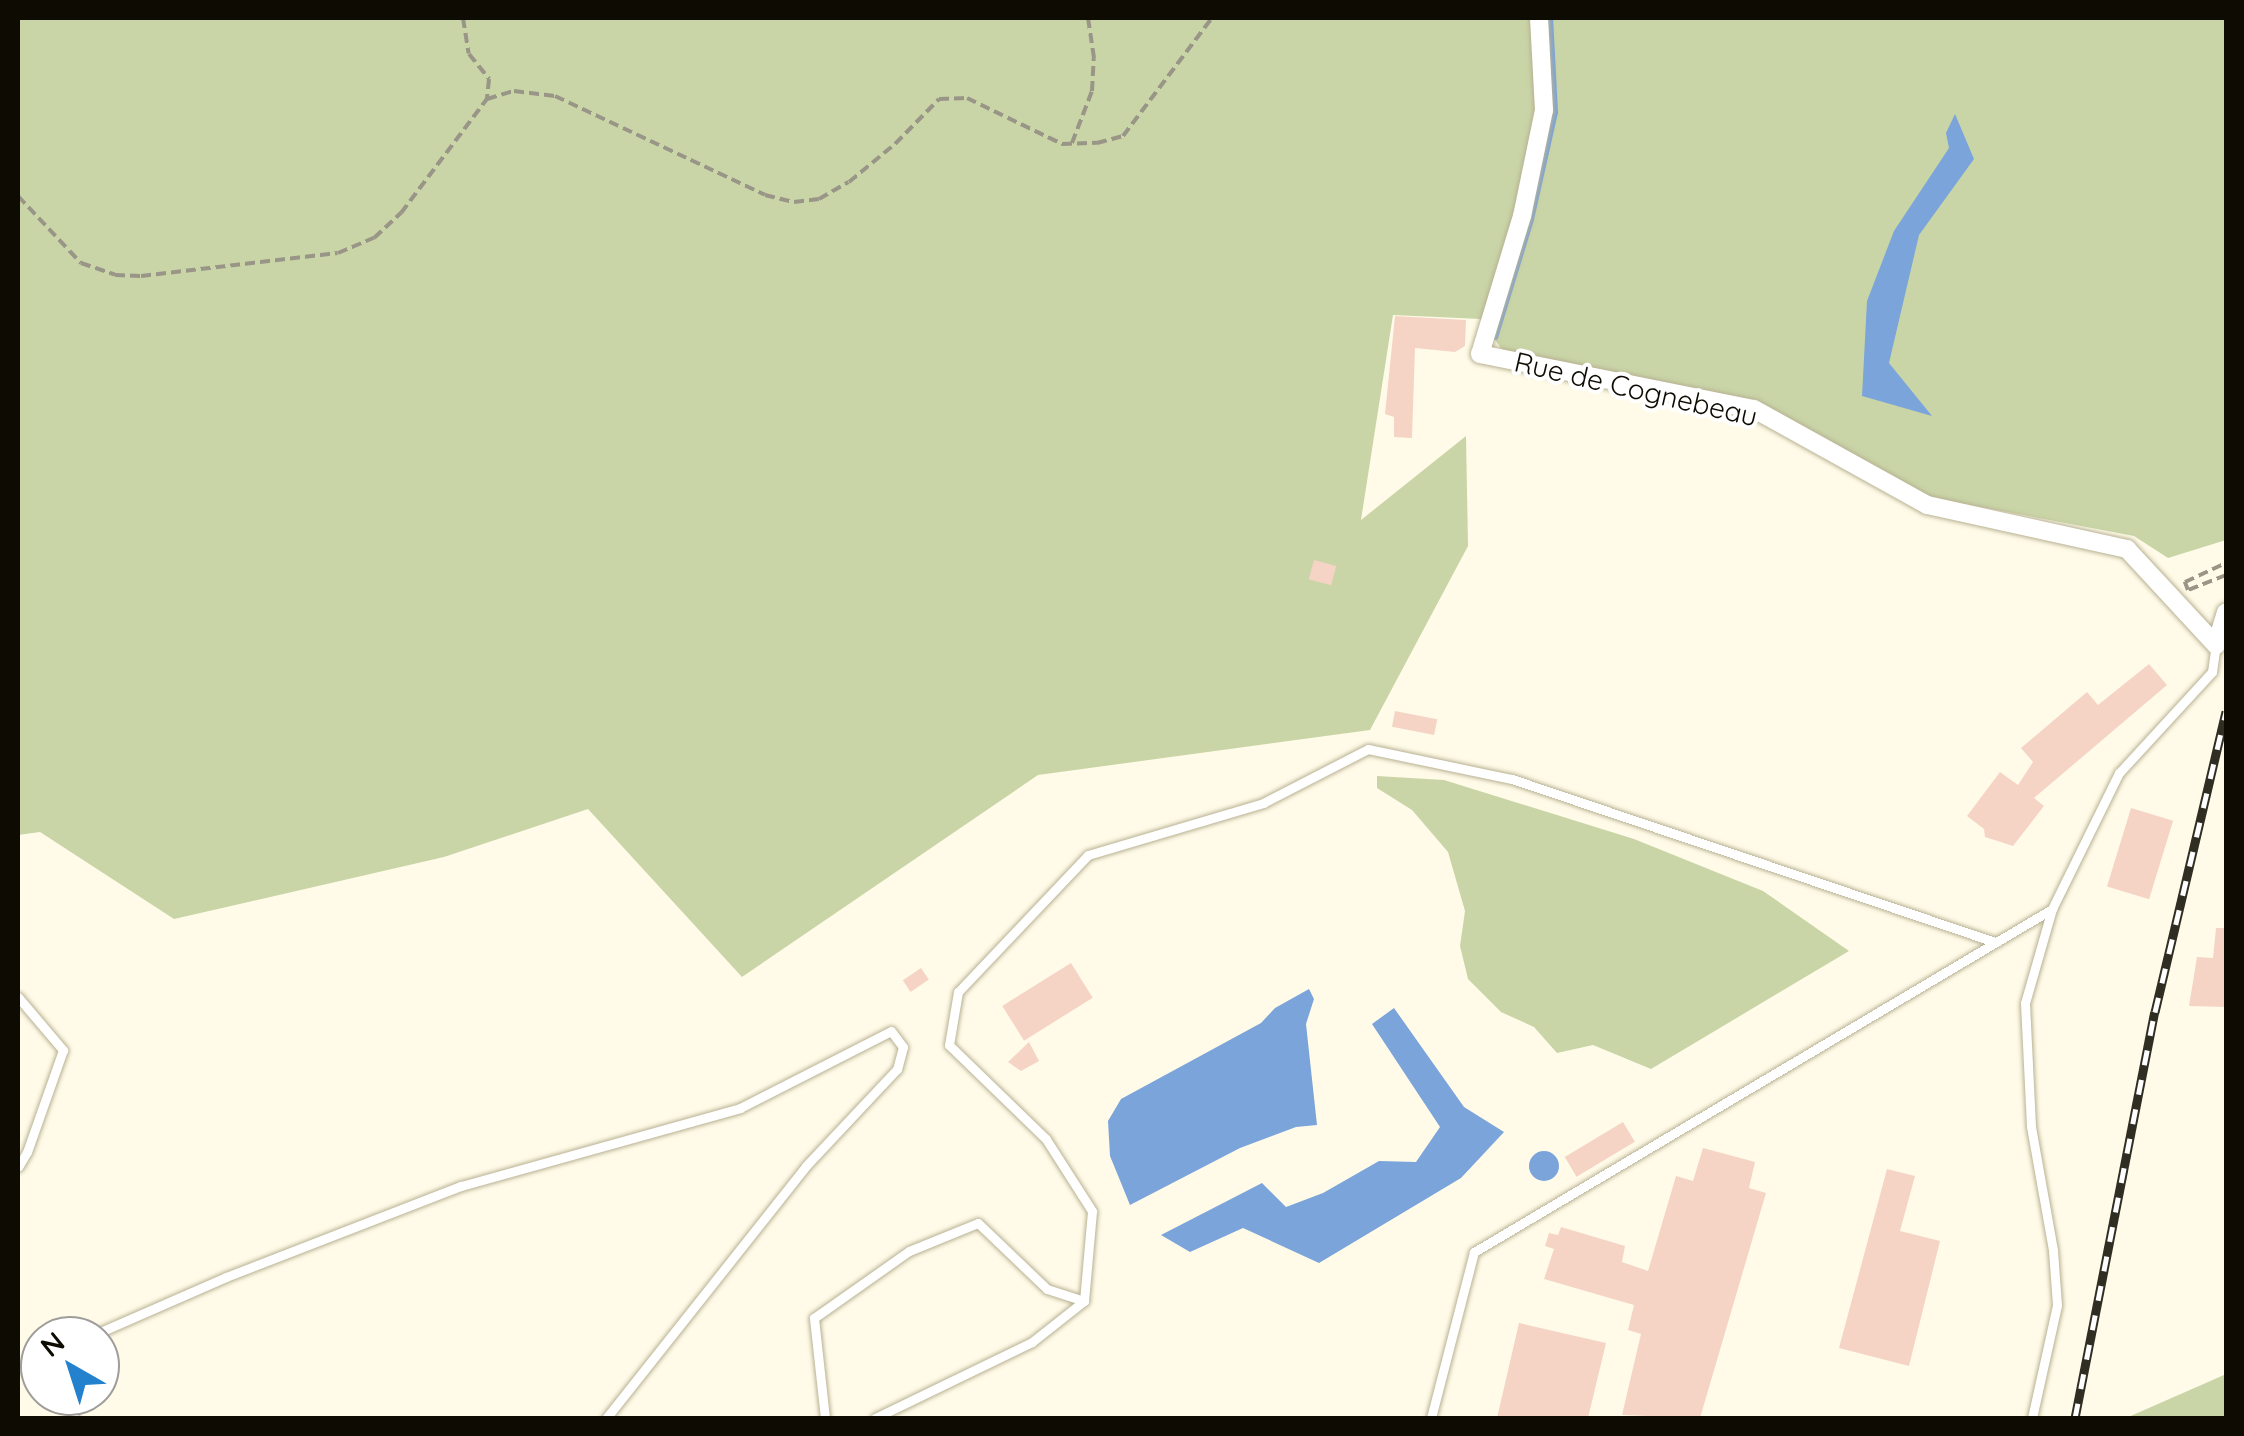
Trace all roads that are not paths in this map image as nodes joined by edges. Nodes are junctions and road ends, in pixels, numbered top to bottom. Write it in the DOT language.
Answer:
graph roads {
  1 [pos="1539,18"];
  2 [pos="2226,613"];
  3 [pos="2216,645"];
  4 [pos="2052,908"];
  5 [pos="1995,942"];
  6 [pos="18,997"];
  7 [pos="18,1167"];
  8 [pos="1084,1301"];
  9 [pos="120,1324"];
  10 [pos="606,1418"];
  11 [pos="825,1418"];
  12 [pos="876,1418"];
  13 [pos="1431,1418"];
  14 [pos="2032,1418"];
  1 -- 3 [label="street, Rue de Cognebeau"];
  2 -- 3 [label="street"];
  3 -- 4 [label="lane"];
  4 -- 5 [label="lane"];
  4 -- 14 [label="lane"];
  5 -- 8 [label="lane"];
  5 -- 13 [label="lane"];
  6 -- 7 [label="lane"];
  8 -- 11 [label="lane"];
  8 -- 12 [label="lane"];
  9 -- 10 [label="lane"];
}
